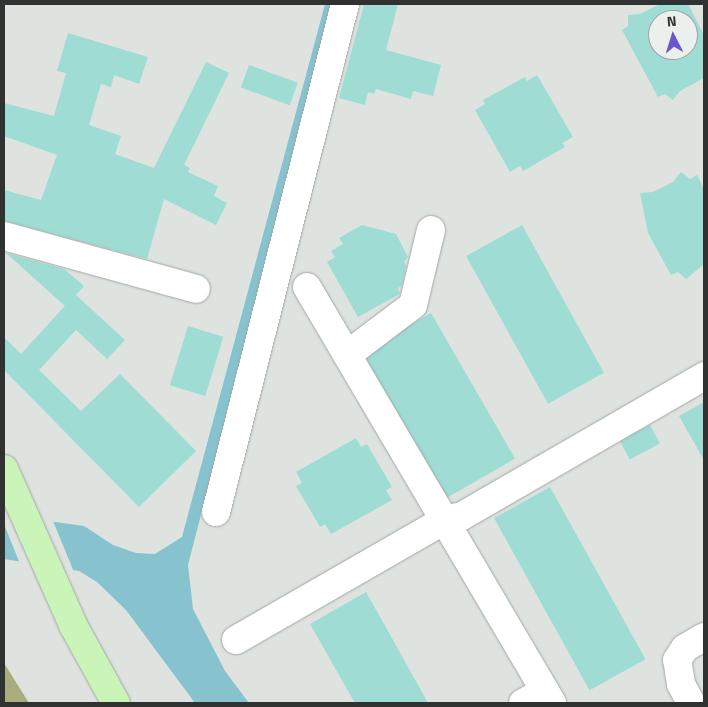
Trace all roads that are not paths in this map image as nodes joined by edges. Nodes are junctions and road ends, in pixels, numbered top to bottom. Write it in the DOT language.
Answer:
graph roads {
  1 [pos="345,4"];
  2 [pos="431,230"];
  3 [pos="4,236"];
  4 [pos="307,287"];
  5 [pos="196,289"];
  6 [pos="347,355"];
  7 [pos="704,376"];
  8 [pos="4,469"];
  9 [pos="216,512"];
  10 [pos="445,520"];
  11 [pos="704,638"];
  12 [pos="236,640"];
  13 [pos="540,699"];
  14 [pos="116,703"];
  15 [pos="691,703"];
  1 -- 9 [label="street"];
  2 -- 6 [label="street"];
  3 -- 5 [label="street"];
  4 -- 6 [label="street"];
  6 -- 10 [label="street"];
  7 -- 10 [label="street"];
  8 -- 14 [label="main road"];
  10 -- 12 [label="street"];
  10 -- 13 [label="street"];
  11 -- 15 [label="street"];
}
